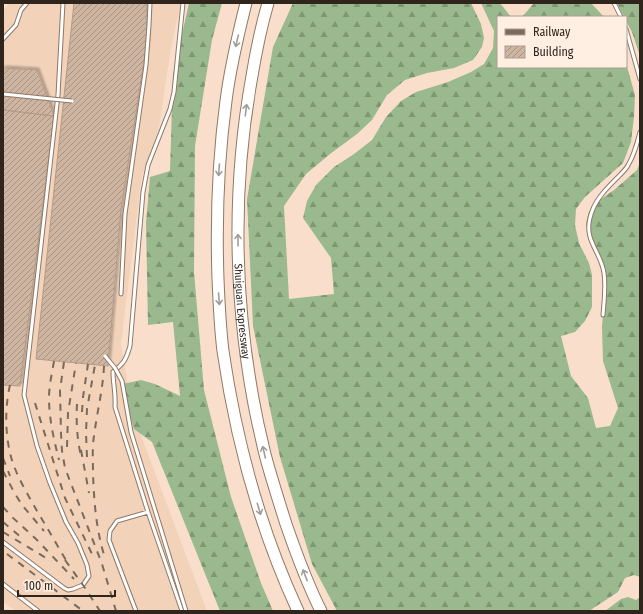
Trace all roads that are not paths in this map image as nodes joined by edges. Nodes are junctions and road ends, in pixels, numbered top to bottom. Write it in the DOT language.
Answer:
graph roads {
  1 [pos="26,3"];
  2 [pos="63,3"];
  3 [pos="150,3"];
  4 [pos="183,3"];
  5 [pos="246,3"];
  6 [pos="614,3"];
  7 [pos="268,5"];
  8 [pos="620,16"];
  9 [pos="627,33"];
  10 [pos="3,38"];
  11 [pos="640,79"];
  12 [pos="3,94"];
  13 [pos="76,102"];
  14 [pos="640,132"];
  15 [pos="121,294"];
  16 [pos="603,315"];
  17 [pos="105,356"];
  18 [pos="148,512"];
  19 [pos="3,542"];
  20 [pos="3,584"];
  21 [pos="38,611"];
  22 [pos="136,611"];
  23 [pos="182,611"];
  24 [pos="186,611"];
  25 [pos="298,611"];
  26 [pos="320,611"];
  1 -- 10 [label="lane"];
  2 -- 19 [label="lane"];
  3 -- 15 [label="lane"];
  4 -- 18 [label="lane"];
  5 -- 25 [label="highway, Shuiguan Expressway, one-way"];
  6 -- 8 [label="lane"];
  26 -- 7 [label="highway, Shuiguan Expressway, one-way"];
  9 -- 11 [label="lane"];
  12 -- 13 [label="lane, bridge"];
  14 -- 16 [label="lane"];
  17 -- 24 [label="lane, bridge"];
  18 -- 22 [label="lane"];
  18 -- 23 [label="lane"];
  20 -- 21 [label="lane"];
}
